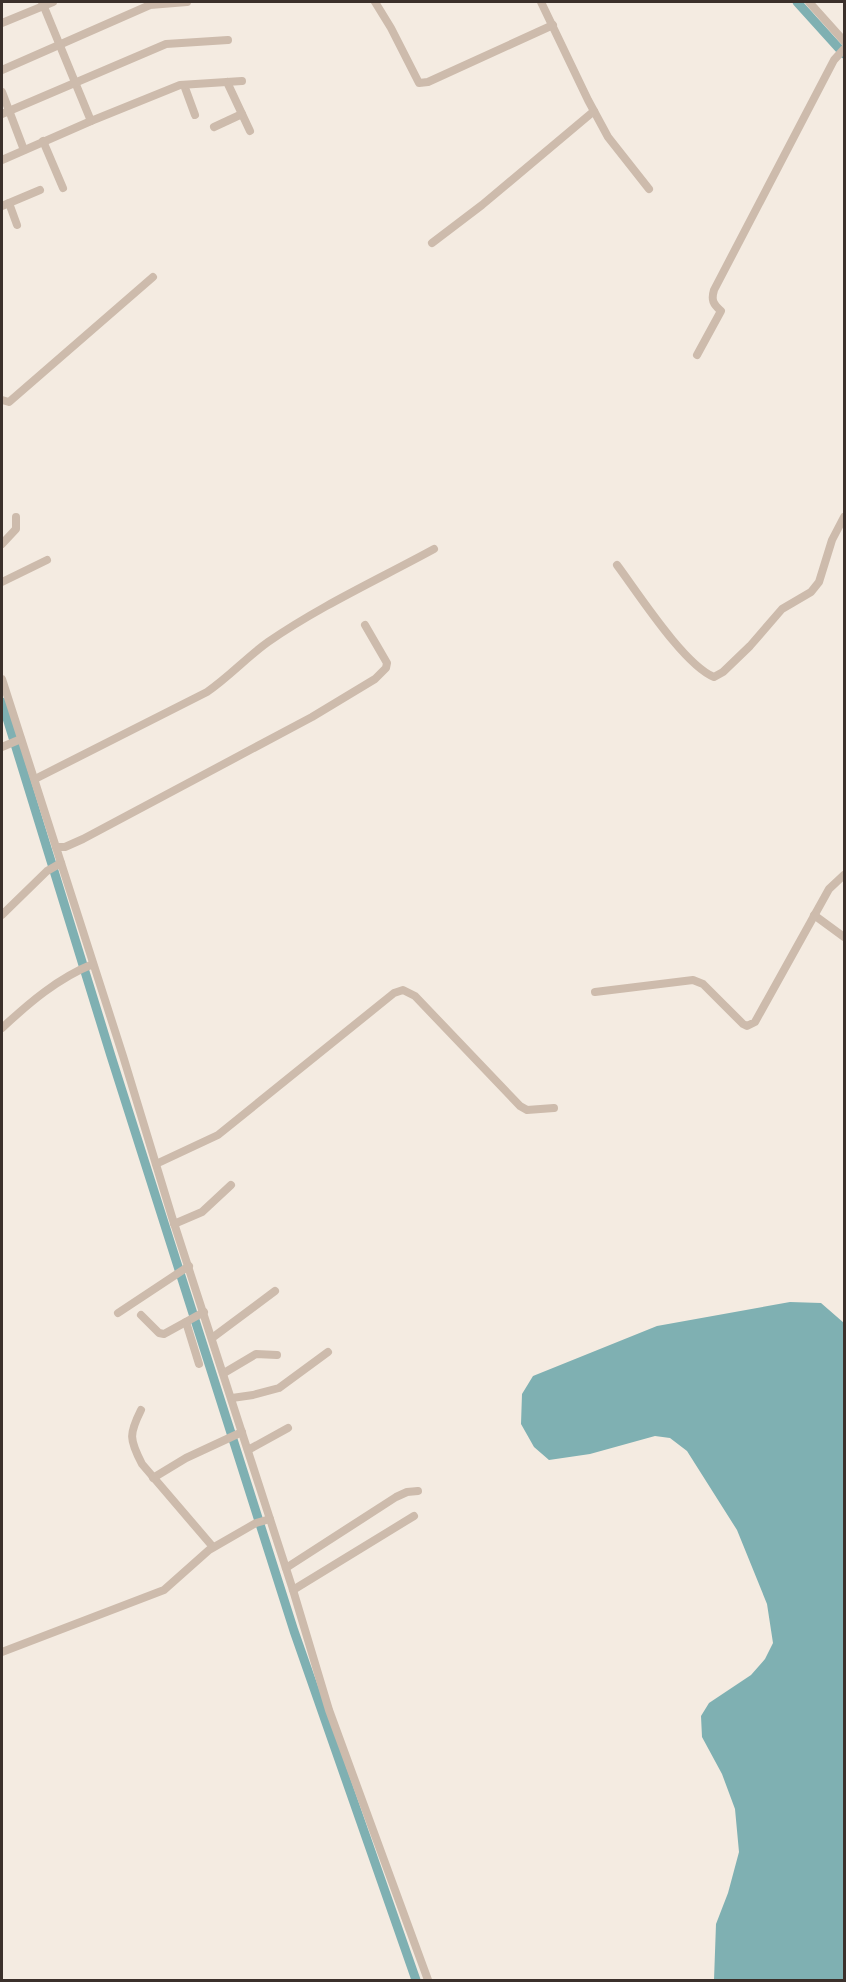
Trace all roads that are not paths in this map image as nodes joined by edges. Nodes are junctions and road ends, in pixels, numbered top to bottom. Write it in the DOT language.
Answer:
graph roads {
  1 [pos="53,2"];
  2 [pos="187,2"];
  3 [pos="375,2"];
  4 [pos="541,2"];
  5 [pos="809,2"];
  6 [pos="43,3"];
  7 [pos="2,23"];
  8 [pos="553,25"];
  9 [pos="228,40"];
  10 [pos="60,44"];
  11 [pos="844,46"];
  12 [pos="2,70"];
  13 [pos="242,81"];
  14 [pos="75,82"];
  15 [pos="226,82"];
  16 [pos="184,85"];
  17 [pos="2,92"];
  18 [pos="594,111"];
  19 [pos="5,113"];
  20 [pos="242,114"];
  21 [pos="195,115"];
  22 [pos="91,121"];
  23 [pos="213,127"];
  24 [pos="250,131"];
  25 [pos="43,141"];
  26 [pos="24,150"];
  27 [pos="2,160"];
  28 [pos="63,188"];
  29 [pos="648,189"];
  30 [pos="40,190"];
  31 [pos="4,204"];
  32 [pos="17,225"];
  33 [pos="432,243"];
  34 [pos="153,277"];
  35 [pos="697,355"];
  36 [pos="2,400"];
  37 [pos="16,517"];
  38 [pos="844,517"];
  39 [pos="2,544"];
  40 [pos="434,549"];
  41 [pos="47,560"];
  42 [pos="617,565"];
  43 [pos="2,582"];
  44 [pos="364,625"];
  45 [pos="2,679"];
  46 [pos="19,740"];
  47 [pos="4,746"];
  48 [pos="35,779"];
  49 [pos="56,847"];
  50 [pos="58,864"];
  51 [pos="844,875"];
  52 [pos="2,915"];
  53 [pos="814,915"];
  54 [pos="844,937"];
  55 [pos="87,966"];
  56 [pos="595,992"];
  57 [pos="2,1028"];
  58 [pos="554,1108"];
  59 [pos="156,1164"];
  60 [pos="231,1185"];
  61 [pos="174,1224"];
  62 [pos="189,1266"];
  63 [pos="275,1291"];
  64 [pos="204,1312"];
  65 [pos="118,1313"];
  66 [pos="141,1315"];
  67 [pos="186,1322"];
  68 [pos="212,1338"];
  69 [pos="328,1352"];
  70 [pos="278,1355"];
  71 [pos="199,1364"];
  72 [pos="224,1373"];
  73 [pos="231,1398"];
  74 [pos="141,1410"];
  75 [pos="288,1428"];
  76 [pos="236,1435"];
  77 [pos="248,1449"];
  78 [pos="153,1478"];
  79 [pos="418,1491"];
  80 [pos="414,1516"];
  81 [pos="264,1521"];
  82 [pos="213,1547"];
  83 [pos="286,1568"];
  84 [pos="293,1590"];
  85 [pos="2,1652"];
  86 [pos="428,1980"];
  1 -- 6 [label="street"];
  2 -- 10 [label="street"];
  3 -- 8 [label="street"];
  4 -- 8 [label="street"];
  5 -- 11 [label="street"];
  6 -- 7 [label="street"];
  6 -- 10 [label="street"];
  8 -- 18 [label="street"];
  9 -- 14 [label="street"];
  10 -- 12 [label="street"];
  10 -- 14 [label="street"];
  11 -- 35 [label="street"];
  13 -- 15 [label="street"];
  14 -- 19 [label="street"];
  14 -- 22 [label="street"];
  15 -- 16 [label="street"];
  15 -- 20 [label="street"];
  16 -- 21 [label="street"];
  16 -- 22 [label="street"];
  17 -- 19 [label="street"];
  18 -- 29 [label="street"];
  18 -- 33 [label="street"];
  19 -- 26 [label="street"];
  20 -- 23 [label="street"];
  20 -- 24 [label="street"];
  22 -- 25 [label="street"];
  25 -- 26 [label="street"];
  25 -- 28 [label="street"];
  26 -- 27 [label="street"];
  30 -- 31 [label="street"];
  31 -- 32 [label="street"];
  34 -- 36 [label="street"];
  37 -- 39 [label="street"];
  38 -- 42 [label="street"];
  40 -- 48 [label="street"];
  41 -- 43 [label="street"];
  44 -- 49 [label="street"];
  45 -- 46 [label="street"];
  46 -- 47 [label="street"];
  46 -- 48 [label="street"];
  48 -- 49 [label="street"];
  49 -- 50 [label="street"];
  50 -- 52 [label="street"];
  50 -- 55 [label="street"];
  51 -- 53 [label="street"];
  53 -- 54 [label="street"];
  53 -- 56 [label="street"];
  55 -- 57 [label="street"];
  55 -- 59 [label="street"];
  58 -- 59 [label="street"];
  59 -- 61 [label="street"];
  60 -- 61 [label="street"];
  61 -- 62 [label="street"];
  62 -- 64 [label="street"];
  62 -- 65 [label="street"];
  63 -- 68 [label="street"];
  64 -- 67 [label="street"];
  64 -- 68 [label="street"];
  66 -- 67 [label="street"];
  67 -- 71 [label="street"];
  68 -- 72 [label="street"];
  69 -- 73 [label="street"];
  70 -- 72 [label="street"];
  72 -- 73 [label="street"];
  73 -- 76 [label="street"];
  74 -- 78 [label="street"];
  75 -- 77 [label="street"];
  76 -- 77 [label="street"];
  76 -- 78 [label="street"];
  77 -- 81 [label="street"];
  78 -- 82 [label="street"];
  79 -- 83 [label="street"];
  80 -- 84 [label="street"];
  81 -- 82 [label="street"];
  81 -- 83 [label="street"];
  82 -- 85 [label="street"];
  83 -- 84 [label="street"];
  84 -- 86 [label="street"];
}
